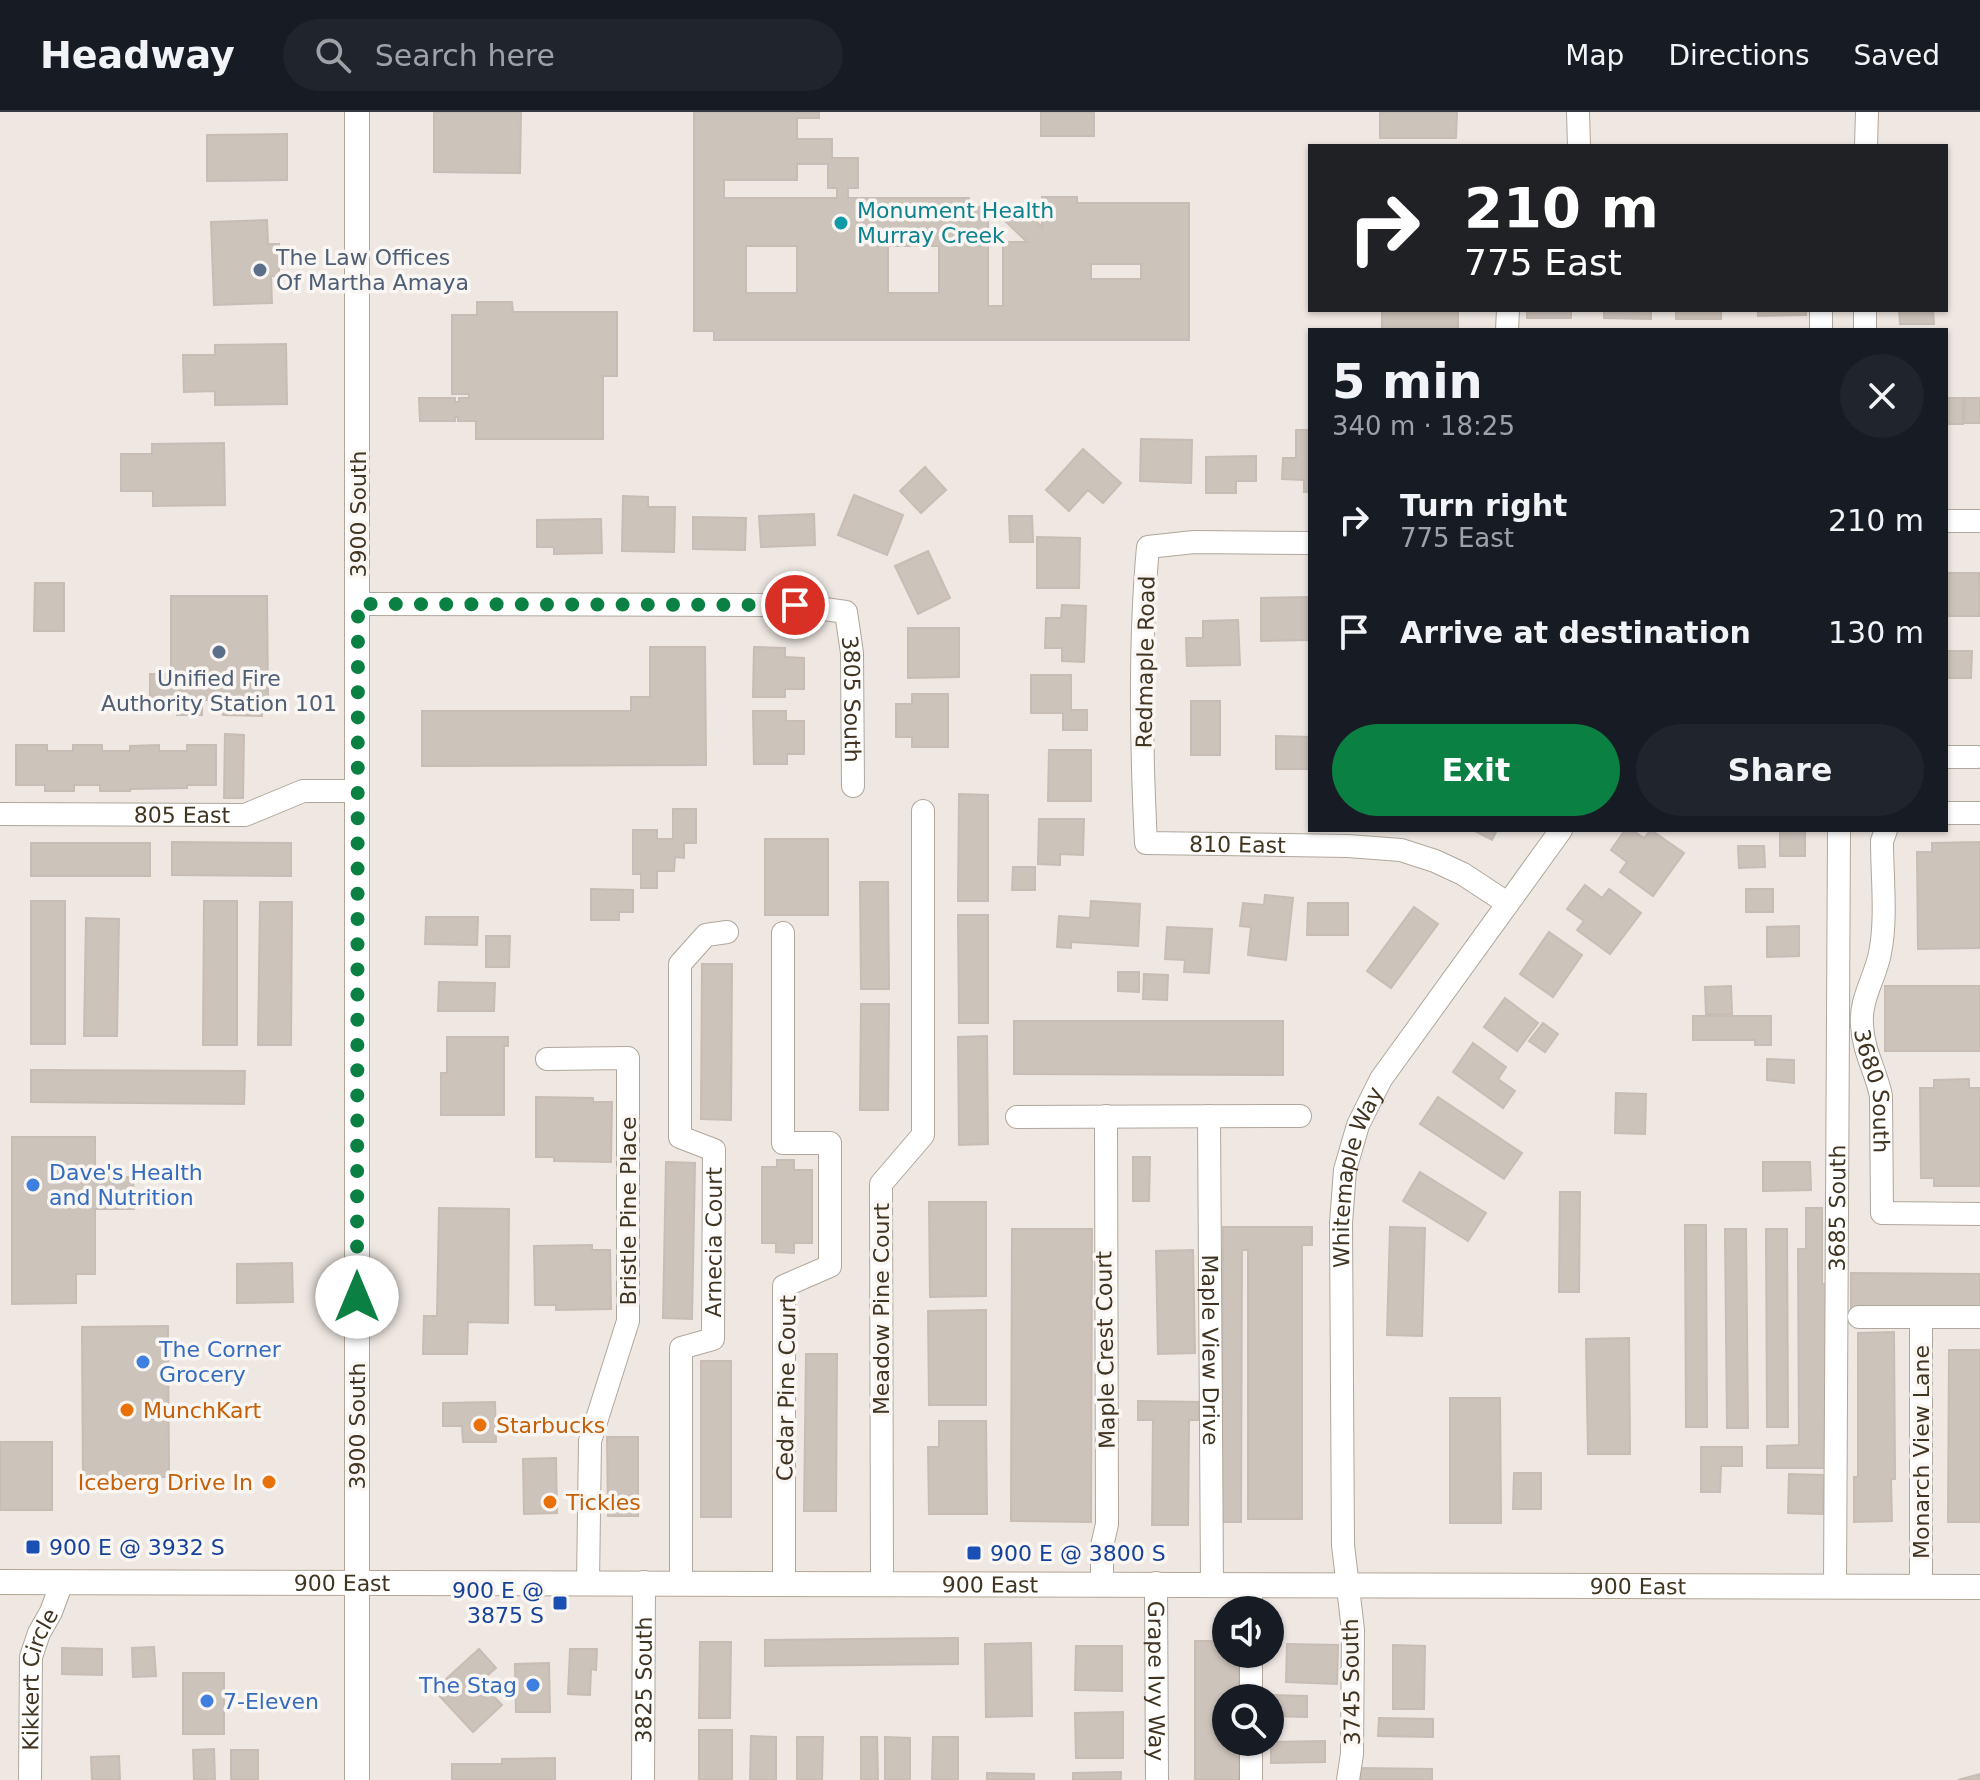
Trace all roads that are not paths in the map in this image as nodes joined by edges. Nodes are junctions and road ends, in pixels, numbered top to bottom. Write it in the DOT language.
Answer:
graph roads {
  1 [pos="357,112"];
  2 [pos="1578,112"];
  3 [pos="1867,112"];
  4 [pos="1579,144"];
  5 [pos="1866,144"];
  6 [pos="1948,521"];
  7 [pos="1980,521"];
  8 [pos="1308,543"];
  9 [pos="358,604"];
  10 [pos="1948,757"];
  11 [pos="1977,757"];
  12 [pos="853,786"];
  13 [pos="358,791"];
  14 [pos="923,811"];
  15 [pos="1948,813"];
  16 [pos="1980,813"];
  17 [pos="0,814"];
  18 [pos="1560,832"];
  19 [pos="1839,832"];
  20 [pos="1885,832"];
  21 [pos="1146,843"];
  22 [pos="1507,903"];
  23 [pos="727,932"];
  24 [pos="783,933"];
  25 [pos="547,1059"];
  26 [pos="1106,1116"];
  27 [pos="1209,1116"];
  28 [pos="1300,1116"];
  29 [pos="1017,1117"];
  30 [pos="1980,1214"];
  31 [pos="1859,1317"];
  32 [pos="1921,1317"];
  33 [pos="1980,1317"];
  34 [pos="0,1582"];
  35 [pos="62,1582"];
  36 [pos="588,1582"];
  37 [pos="644,1582"];
  38 [pos="681,1582"];
  39 [pos="784,1582"];
  40 [pos="357,1583"];
  41 [pos="882,1583"];
  42 [pos="1102,1583"];
  43 [pos="1156,1583"];
  44 [pos="1212,1584"];
  45 [pos="1251,1585"];
  46 [pos="1347,1585"];
  47 [pos="1835,1586"];
  48 [pos="1921,1587"];
  49 [pos="1980,1587"];
  50 [pos="1251,1596"];
  51 [pos="1251,1756"];
  52 [pos="30,1780"];
  53 [pos="357,1780"];
  54 [pos="643,1780"];
  55 [pos="1157,1780"];
  56 [pos="1251,1780"];
  57 [pos="1348,1780"];
  1 -- 9 [label="main road, 3900 South"];
  2 -- 4 [label="street"];
  3 -- 5 [label="street"];
  6 -- 7 [label="street"];
  8 -- 21 [label="street, Redmaple Road"];
  9 -- 12 [label="street, 3805 South"];
  9 -- 13 [label="main road, 3900 South"];
  10 -- 11 [label="street"];
  13 -- 17 [label="street, 805 East"];
  13 -- 40 [label="main road, 3900 South"];
  14 -- 41 [label="street, Meadow Pine Court"];
  15 -- 16 [label="street"];
  18 -- 22 [label="street, Whitemaple Way"];
  19 -- 47 [label="street, 3685 South"];
  20 -- 30 [label="street, 3680 South"];
  21 -- 22 [label="street, 810 East"];
  22 -- 46 [label="street, Whitemaple Way"];
  23 -- 38 [label="street, Arnecia Court"];
  24 -- 39 [label="street, Cedar Pine Court"];
  25 -- 36 [label="street, Bristle Pine Place"];
  26 -- 27 [label="street"];
  26 -- 29 [label="street"];
  26 -- 42 [label="street, Maple Crest Court"];
  27 -- 28 [label="street"];
  27 -- 44 [label="street, Maple View Drive"];
  31 -- 32 [label="street, Monarch View Lane"];
  32 -- 33 [label="street, Monarch View Lane"];
  32 -- 48 [label="street, Monarch View Lane"];
  34 -- 35 [label="main road, 900 East"];
  35 -- 40 [label="main road, 900 East"];
  35 -- 52 [label="street, Kikkert Circle"];
  36 -- 37 [label="main road, 900 East"];
  36 -- 40 [label="main road, 900 East"];
  37 -- 38 [label="main road, 900 East"];
  37 -- 54 [label="street, 3825 South"];
  38 -- 39 [label="main road, 900 East"];
  39 -- 41 [label="main road, 900 East"];
  40 -- 53 [label="main road, 3900 South"];
  41 -- 42 [label="main road, 900 East"];
  42 -- 43 [label="main road, 900 East"];
  43 -- 44 [label="main road, 900 East"];
  43 -- 55 [label="street, Grape Ivy Way"];
  44 -- 45 [label="main road, 900 East"];
  45 -- 46 [label="main road, 900 East"];
  45 -- 50 [label="street"];
  46 -- 47 [label="main road, 900 East"];
  46 -- 57 [label="street, 3745 South"];
  47 -- 48 [label="main road, 900 East"];
  48 -- 49 [label="main road, 900 East"];
  51 -- 56 [label="street"];
}
